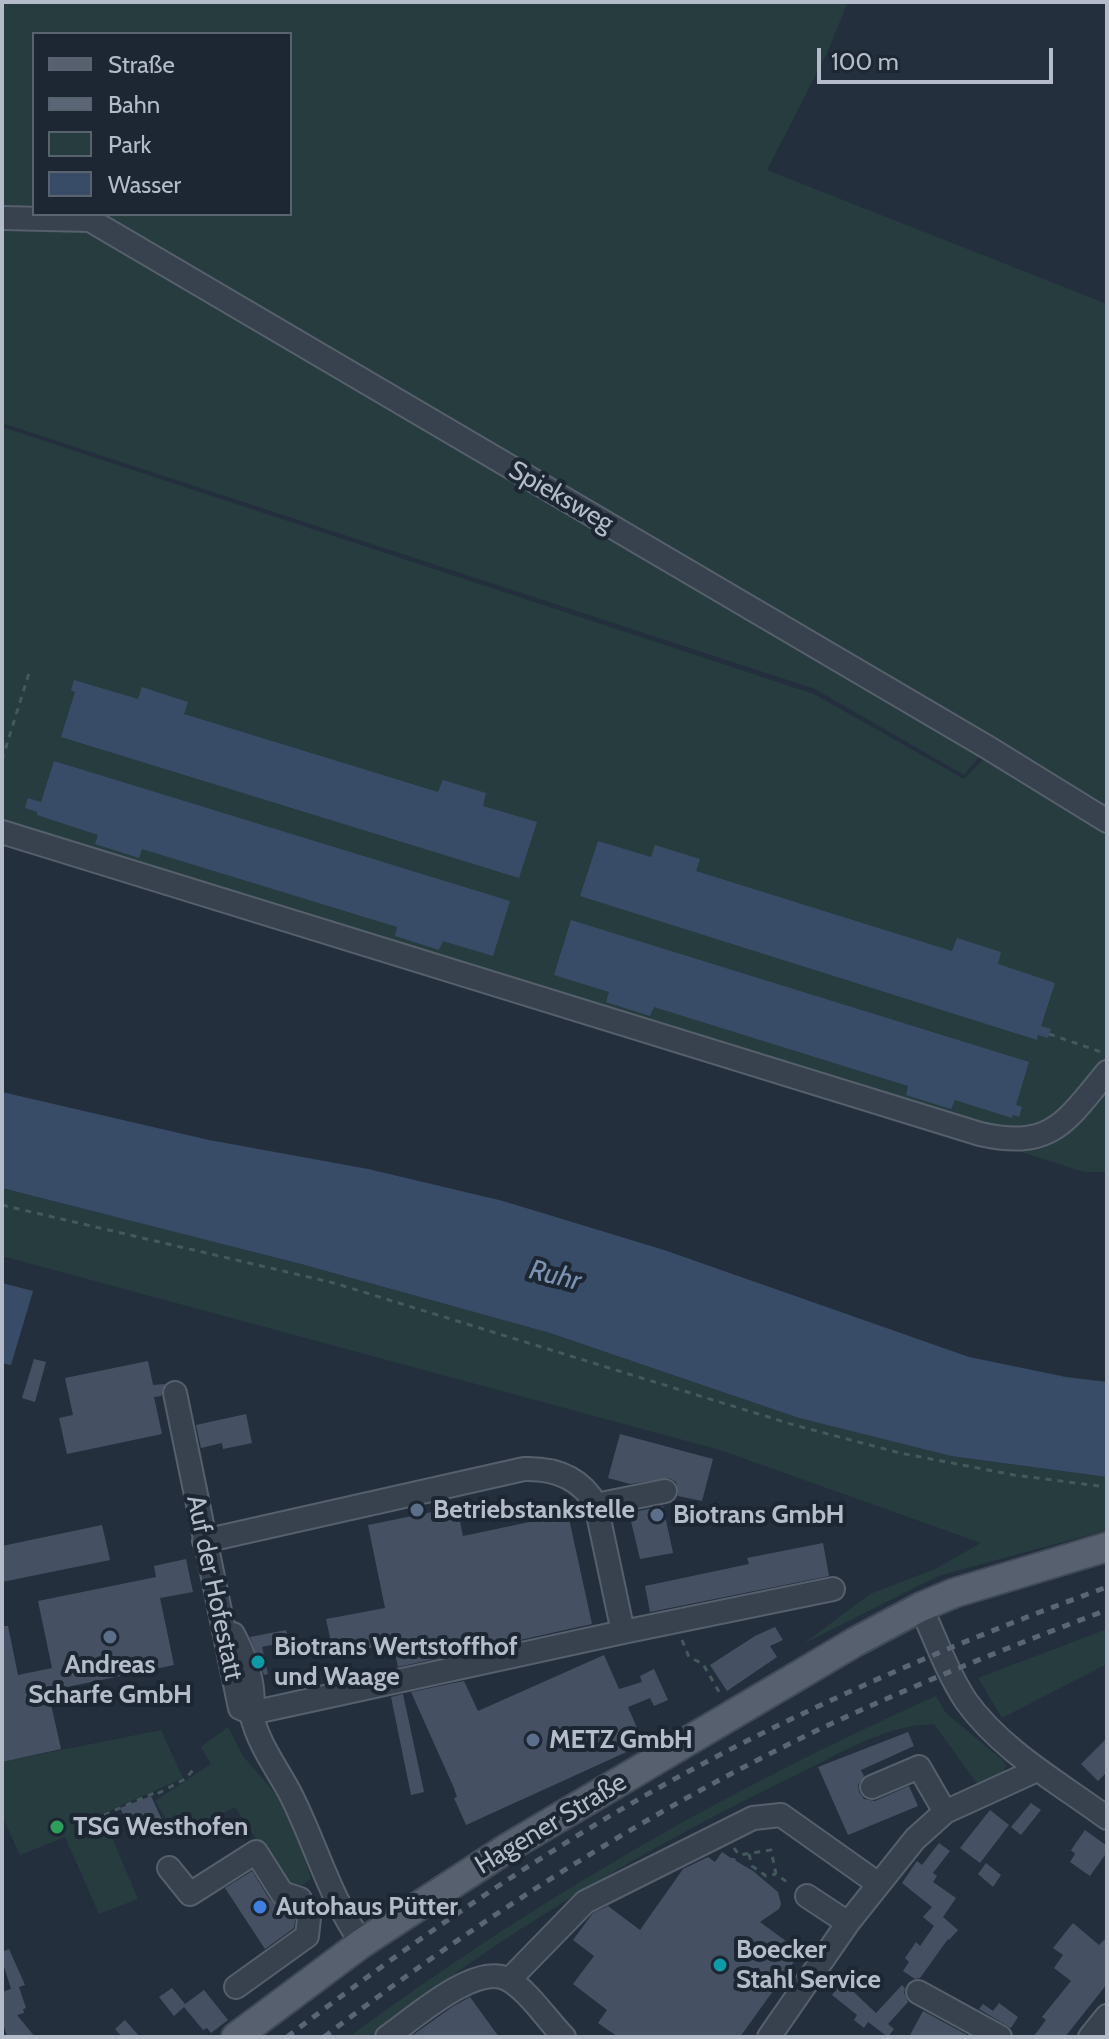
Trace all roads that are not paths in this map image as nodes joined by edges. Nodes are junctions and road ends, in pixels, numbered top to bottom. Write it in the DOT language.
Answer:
graph roads {
  1 [pos="2,218"];
  2 [pos="1107,821"];
  3 [pos="2,832"];
  4 [pos="1107,1072"];
  5 [pos="175,1393"];
  6 [pos="665,1491"];
  7 [pos="596,1505"];
  8 [pos="204,1541"];
  9 [pos="1107,1547"];
  10 [pos="833,1589"];
  11 [pos="921,1607"];
  12 [pos="623,1632"];
  13 [pos="249,1701"];
  14 [pos="1037,1770"];
  15 [pos="872,1787"];
  16 [pos="1104,1811"];
  17 [pos="945,1812"];
  18 [pos="169,1868"];
  19 [pos="328,1883"];
  20 [pos="877,1883"];
  21 [pos="807,1896"];
  22 [pos="300,1899"];
  23 [pos="848,1923"];
  24 [pos="362,1943"];
  25 [pos="509,1980"];
  26 [pos="236,1987"];
  27 [pos="918,1992"];
  28 [pos="1107,2016"];
  29 [pos="236,2037"];
  30 [pos="387,2037"];
  31 [pos="564,2037"];
  32 [pos="769,2037"];
  33 [pos="1000,2037"];
  34 [pos="1090,2037"];
  1 -- 2 [label="street, Spieksweg"];
  3 -- 4 [label="street"];
  5 -- 8 [label="street, Auf der Hofestatt"];
  6 -- 7 [label="street"];
  7 -- 8 [label="street"];
  7 -- 12 [label="street"];
  8 -- 13 [label="street, Auf der Hofestatt"];
  9 -- 11 [label="main road, Hagener Straße"];
  10 -- 12 [label="street"];
  11 -- 14 [label="street"];
  11 -- 24 [label="main road, Hagener Straße"];
  12 -- 13 [label="street"];
  13 -- 19 [label="street, Auf der Hofestatt"];
  14 -- 16 [label="street"];
  14 -- 17 [label="street"];
  15 -- 17 [label="street"];
  17 -- 20 [label="street"];
  18 -- 22 [label="street"];
  19 -- 22 [label="street"];
  19 -- 24 [label="street, Auf der Hofestatt"];
  20 -- 23 [label="street"];
  20 -- 25 [label="street"];
  21 -- 23 [label="street"];
  22 -- 26 [label="street"];
  23 -- 32 [label="street"];
  24 -- 29 [label="main road, Hagener Straße"];
  25 -- 30 [label="street"];
  25 -- 31 [label="street"];
  27 -- 33 [label="street"];
  28 -- 34 [label="street"];
}
